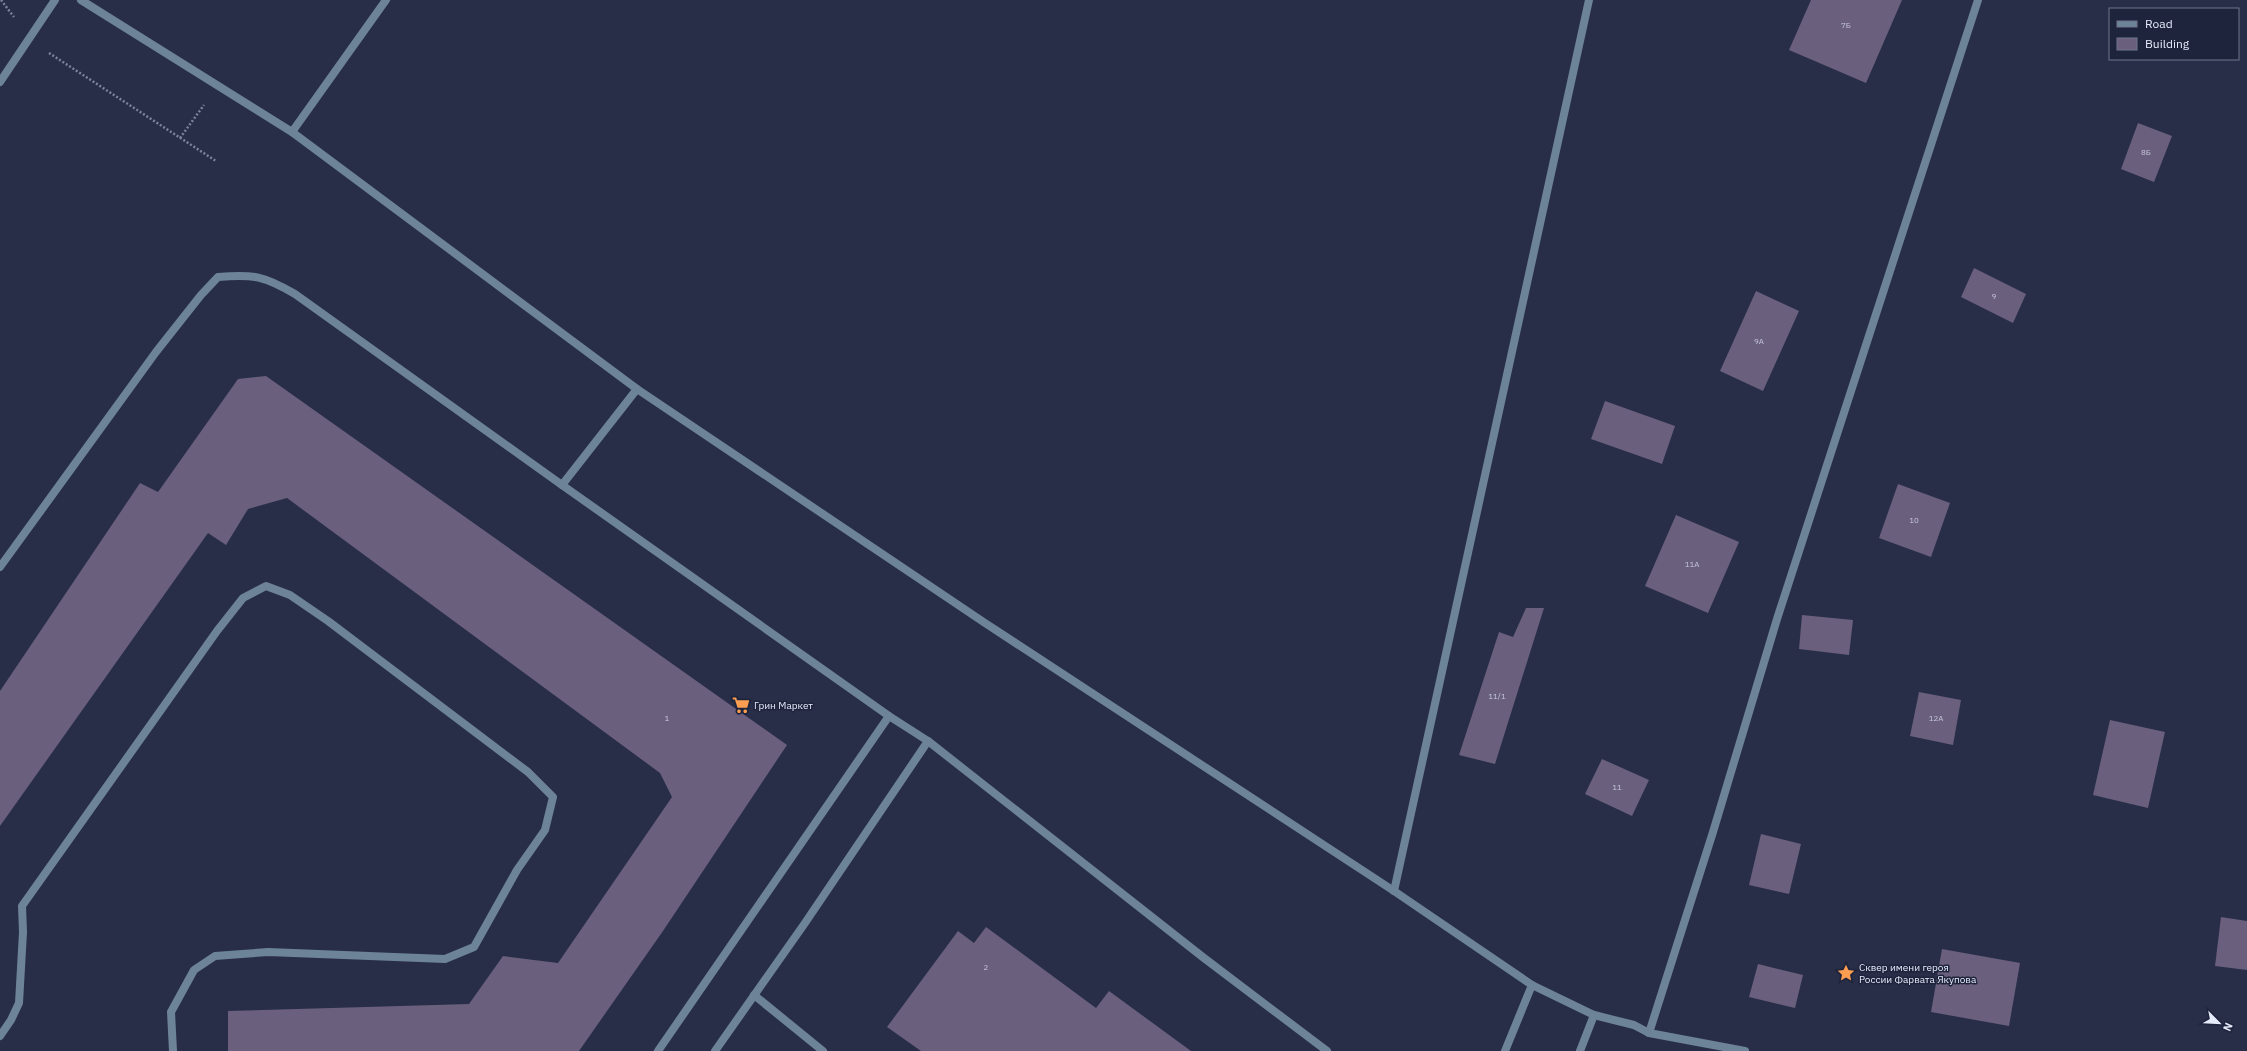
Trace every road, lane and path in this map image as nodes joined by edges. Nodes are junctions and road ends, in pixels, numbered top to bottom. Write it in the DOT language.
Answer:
graph roads {
  1 [pos="2,0"];
  2 [pos="56,0"];
  3 [pos="81,0"];
  4 [pos="386,0"];
  5 [pos="1589,0"];
  6 [pos="1978,0"];
  7 [pos="29,40"];
  8 [pos="0,82"];
  9 [pos="218,86"];
  10 [pos="292,132"];
  11 [pos="180,138"];
  12 [pos="216,162"];
  13 [pos="637,389"];
  14 [pos="562,485"];
  15 [pos="0,567"];
  16 [pos="889,716"];
  17 [pos="928,741"];
  18 [pos="1394,890"];
  19 [pos="1532,985"];
  20 [pos="754,995"];
  21 [pos="1594,1015"];
  22 [pos="1649,1033"];
  23 [pos="0,1036"];
  24 [pos="173,1051"];
  25 [pos="658,1051"];
  26 [pos="715,1051"];
  27 [pos="823,1051"];
  28 [pos="1328,1051"];
  29 [pos="1505,1051"];
  30 [pos="1580,1051"];
  31 [pos="1745,1051"];
  1 -- 7 [label="path"];
  2 -- 7 [label="street"];
  3 -- 9 [label="street"];
  4 -- 10 [label="street"];
  5 -- 18 [label="street"];
  6 -- 22 [label="street"];
  7 -- 8 [label="street"];
  7 -- 11 [label="path"];
  9 -- 10 [label="street"];
  9 -- 11 [label="path"];
  10 -- 13 [label="street"];
  11 -- 12 [label="path"];
  13 -- 14 [label="street"];
  13 -- 18 [label="street"];
  14 -- 15 [label="street"];
  14 -- 16 [label="street"];
  16 -- 17 [label="street"];
  16 -- 25 [label="street"];
  17 -- 20 [label="street"];
  17 -- 28 [label="street"];
  18 -- 19 [label="street"];
  19 -- 21 [label="street"];
  19 -- 29 [label="street"];
  20 -- 26 [label="street"];
  20 -- 27 [label="street"];
  21 -- 22 [label="street"];
  21 -- 30 [label="street"];
  22 -- 31 [label="street"];
  23 -- 24 [label="street"];
}
